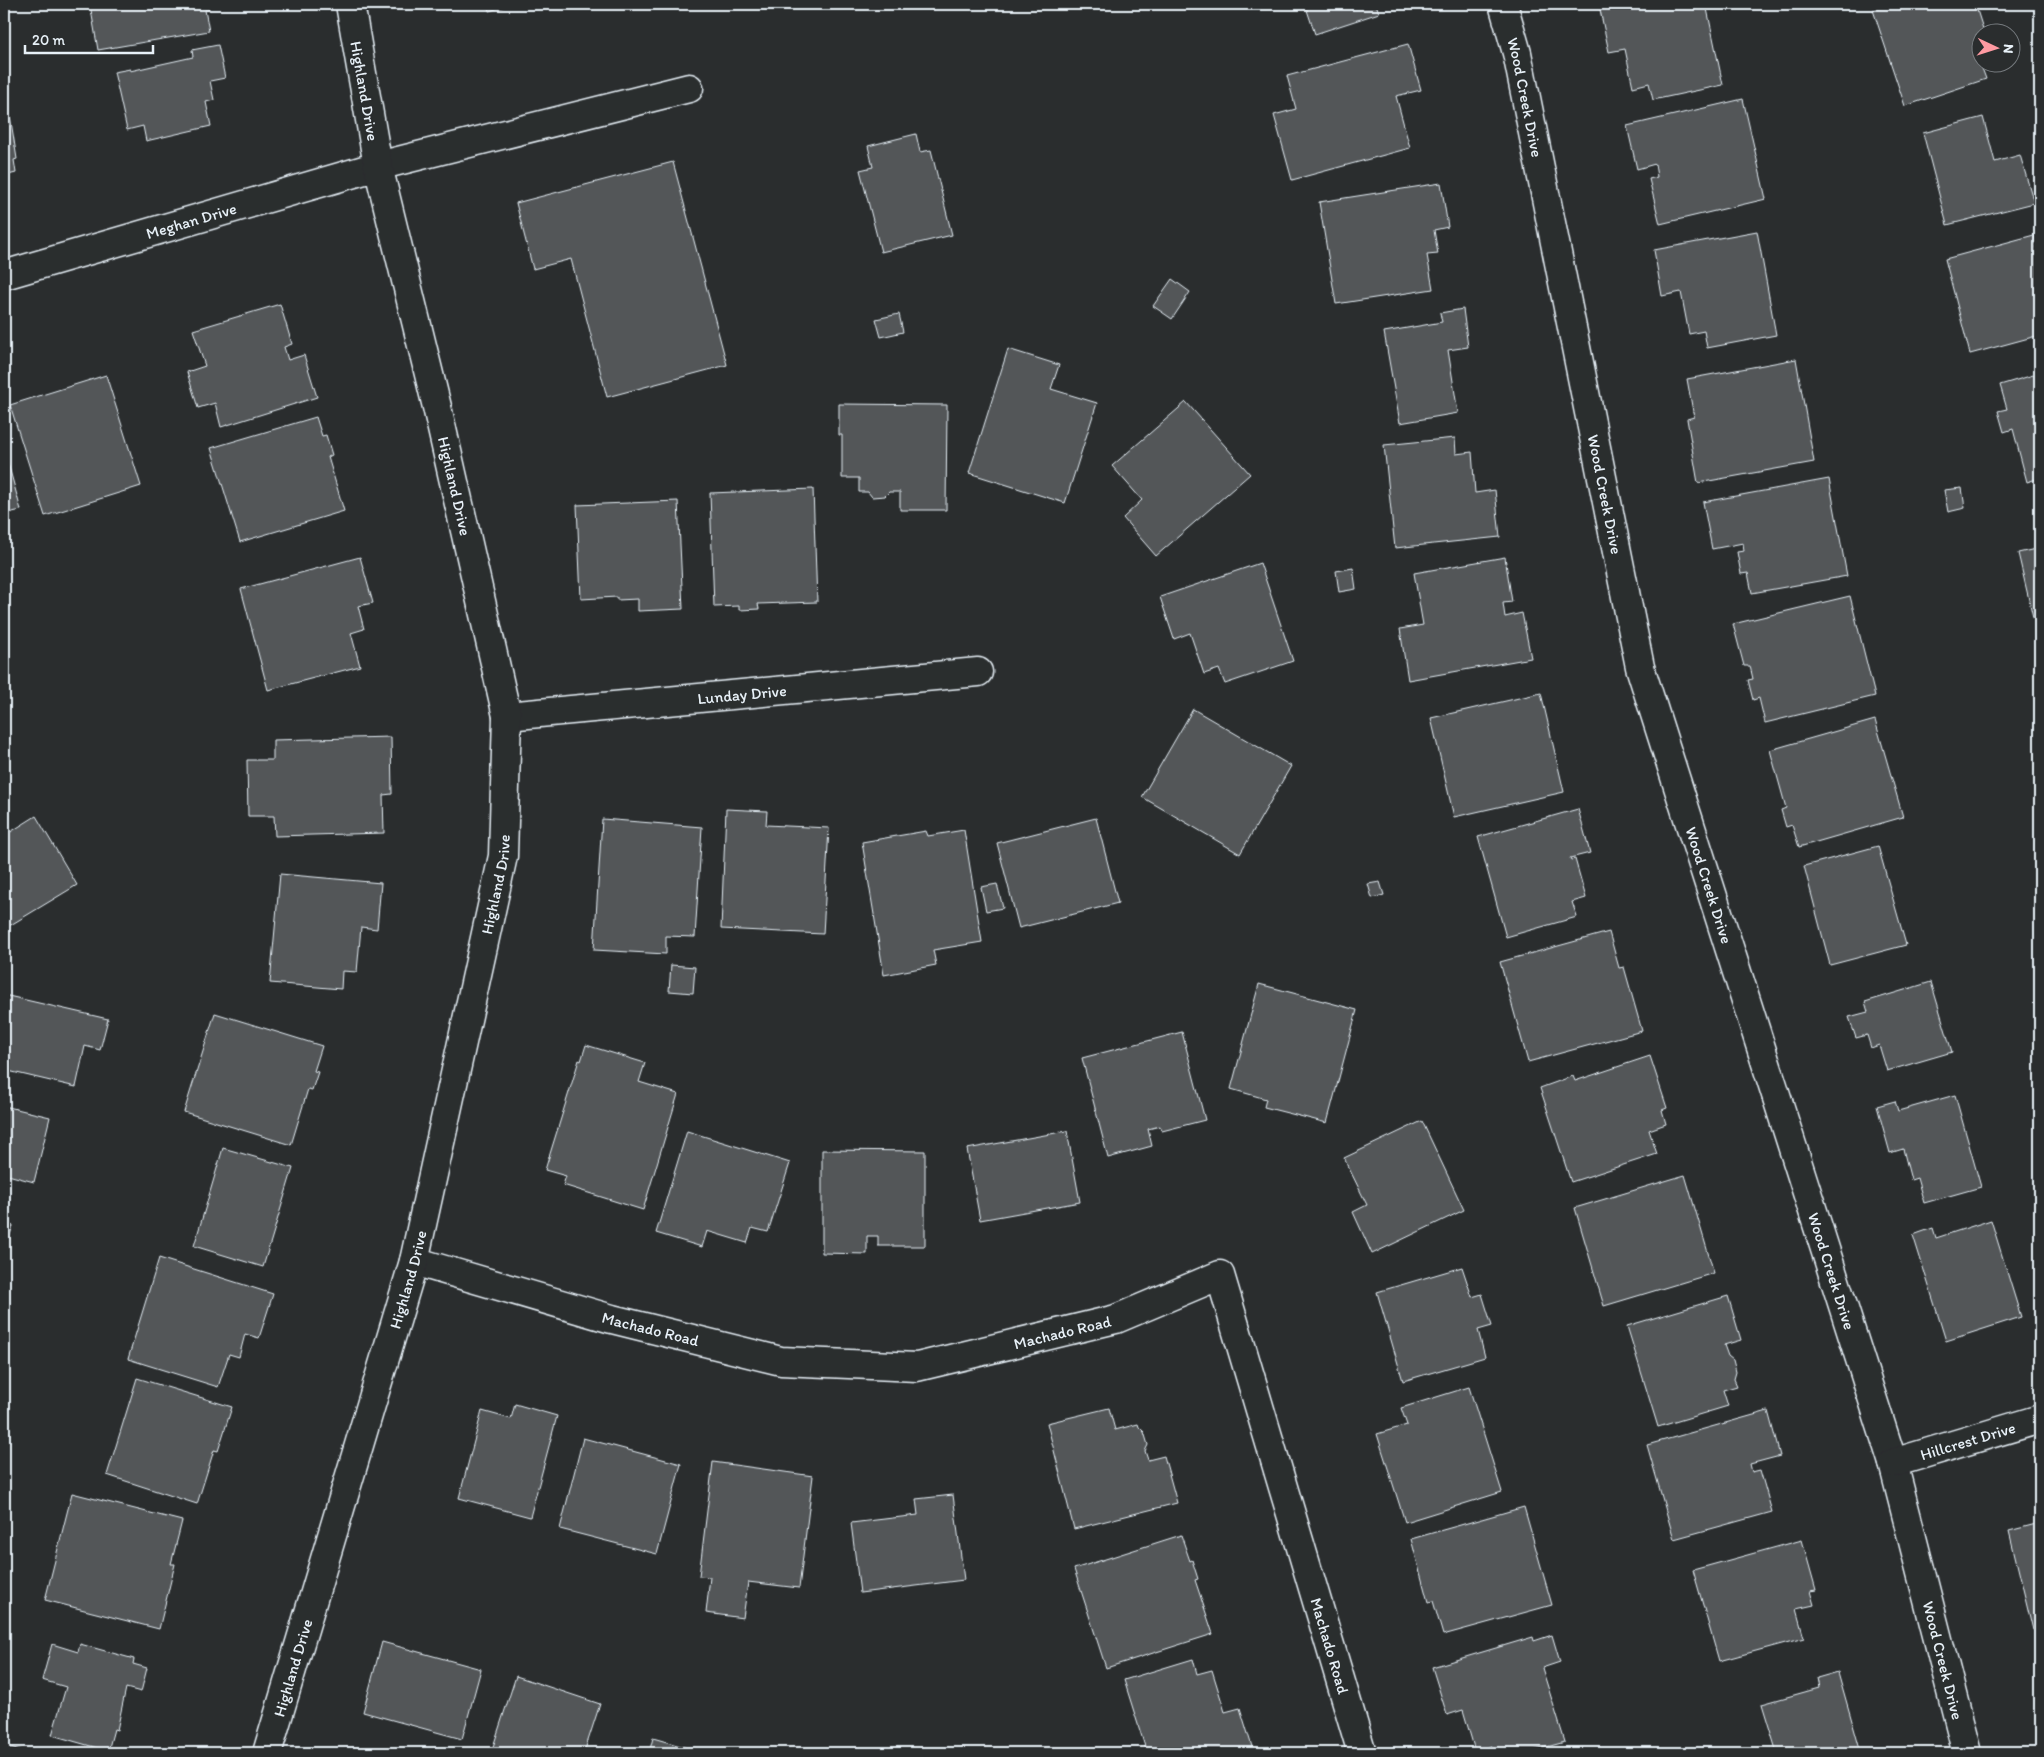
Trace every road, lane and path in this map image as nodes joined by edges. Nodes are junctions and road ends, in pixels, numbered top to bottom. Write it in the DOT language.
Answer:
graph roads {
  1 [pos="350,4"];
  2 [pos="1503,4"];
  3 [pos="689,88"];
  4 [pos="378,166"];
  5 [pos="4,275"];
  6 [pos="978,672"];
  7 [pos="507,716"];
  8 [pos="414,1261"];
  9 [pos="2040,1419"];
  10 [pos="1894,1463"];
  11 [pos="267,1753"];
  12 [pos="1362,1753"];
  13 [pos="1967,1753"];
  1 -- 4 [label="street, Highland Drive"];
  2 -- 10 [label="street, Wood Creek Drive"];
  3 -- 4 [label="street, Meghan Drive"];
  4 -- 5 [label="street, Meghan Drive"];
  4 -- 7 [label="street, Highland Drive"];
  6 -- 7 [label="street, Lunday Drive"];
  7 -- 8 [label="street, Highland Drive"];
  8 -- 11 [label="street, Highland Drive"];
  8 -- 12 [label="street, Machado Road"];
  9 -- 10 [label="street, Hillcrest Drive"];
  10 -- 13 [label="street, Wood Creek Drive"];
}
